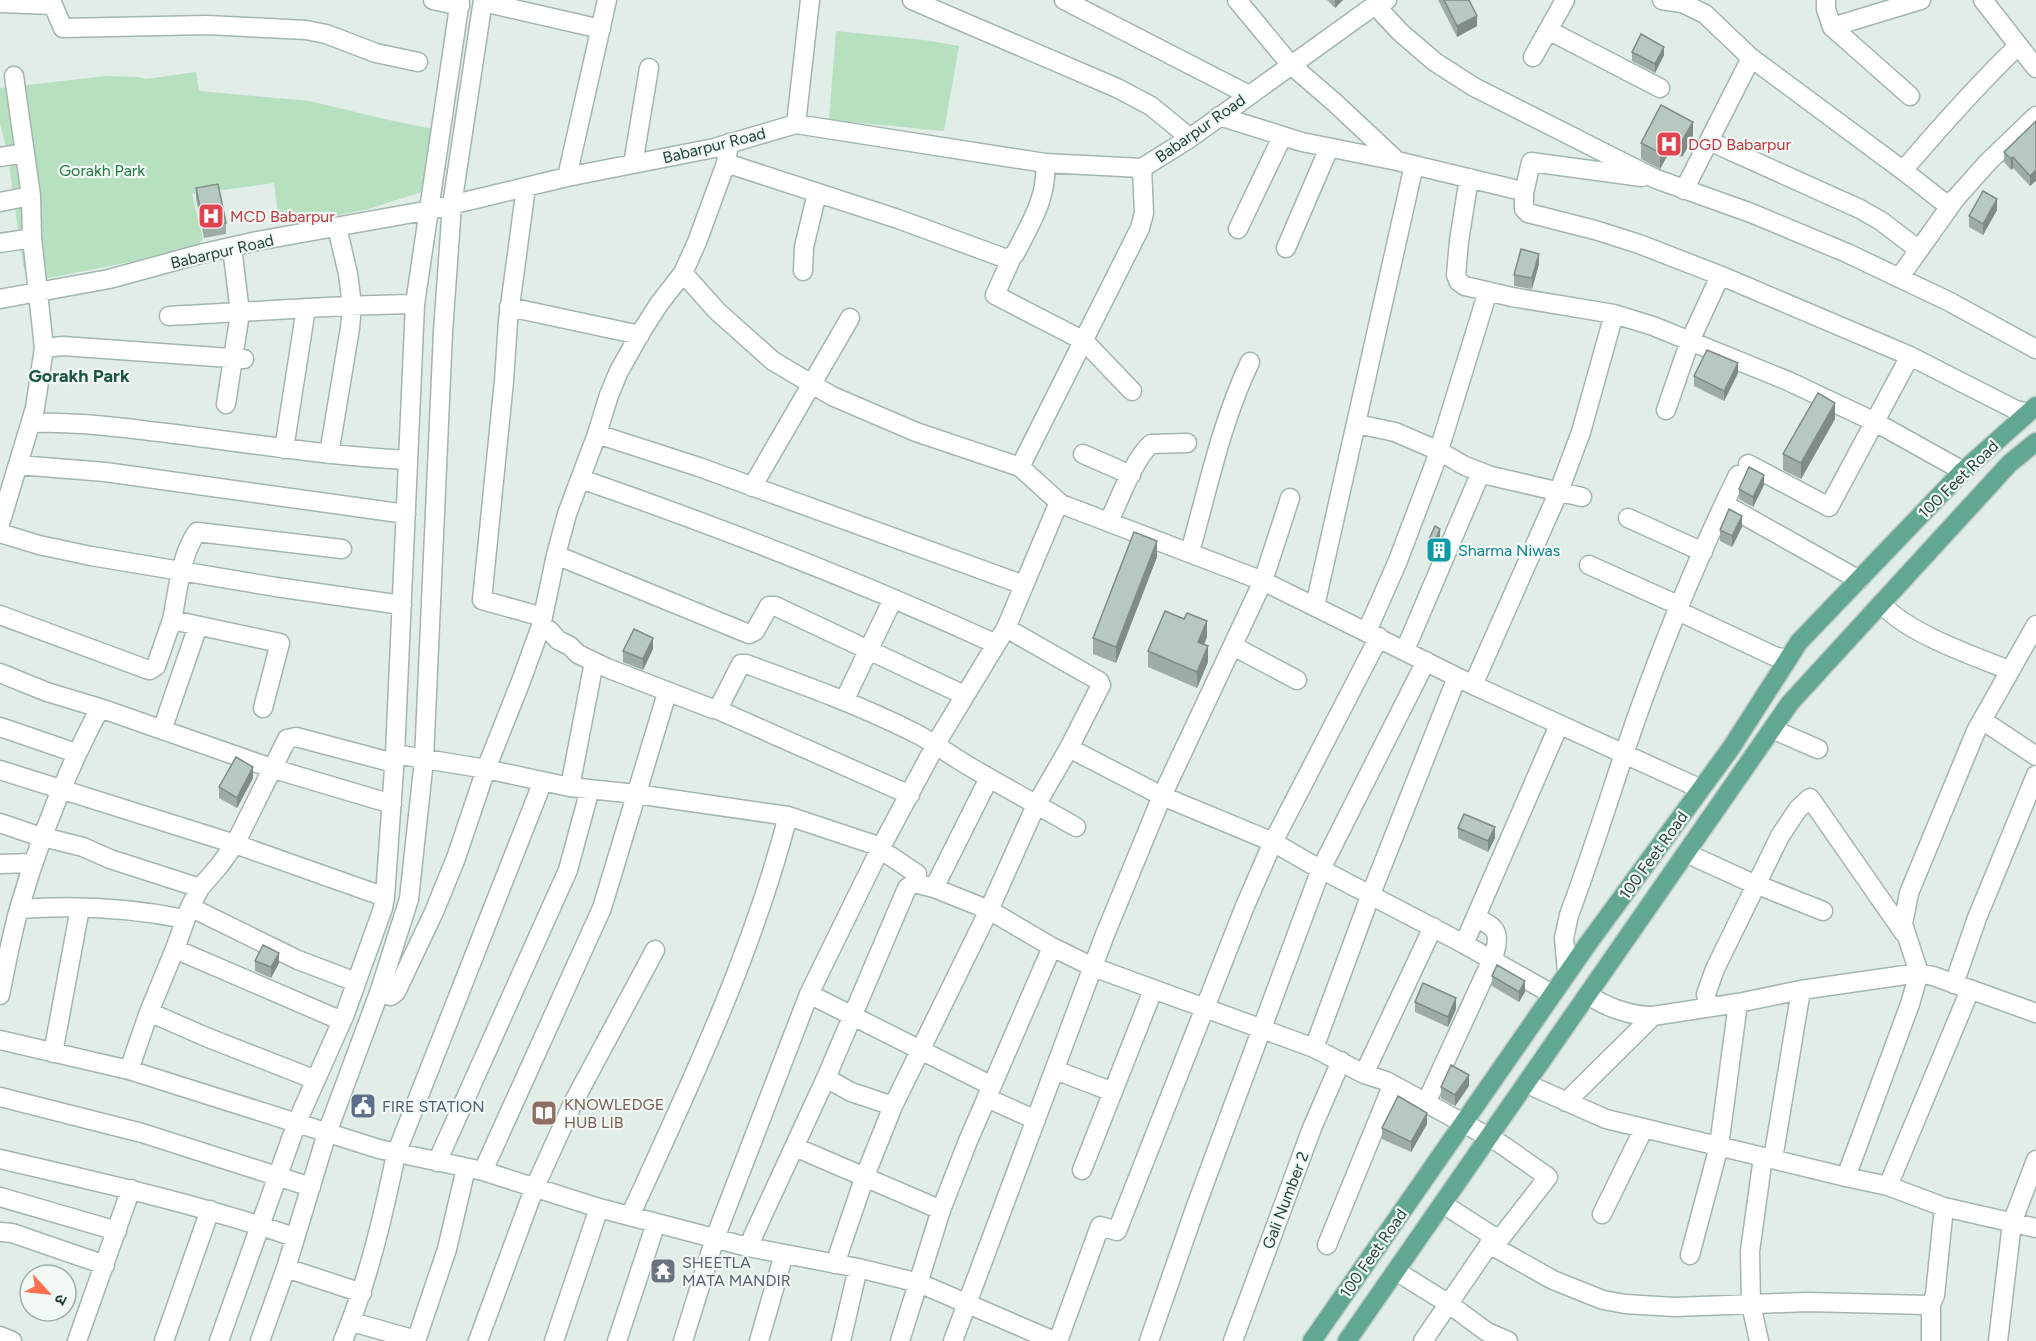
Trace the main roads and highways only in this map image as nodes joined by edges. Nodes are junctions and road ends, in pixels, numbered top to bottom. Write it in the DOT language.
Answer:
graph roads {
  1 [pos="2032,409"];
  2 [pos="2035,444"];
  3 [pos="1312,1341"];
  4 [pos="1347,1341"];
  1 -- 3 [label="main road, 100 Feet Road"];
  2 -- 4 [label="main road, 100 Feet Road"];
}
